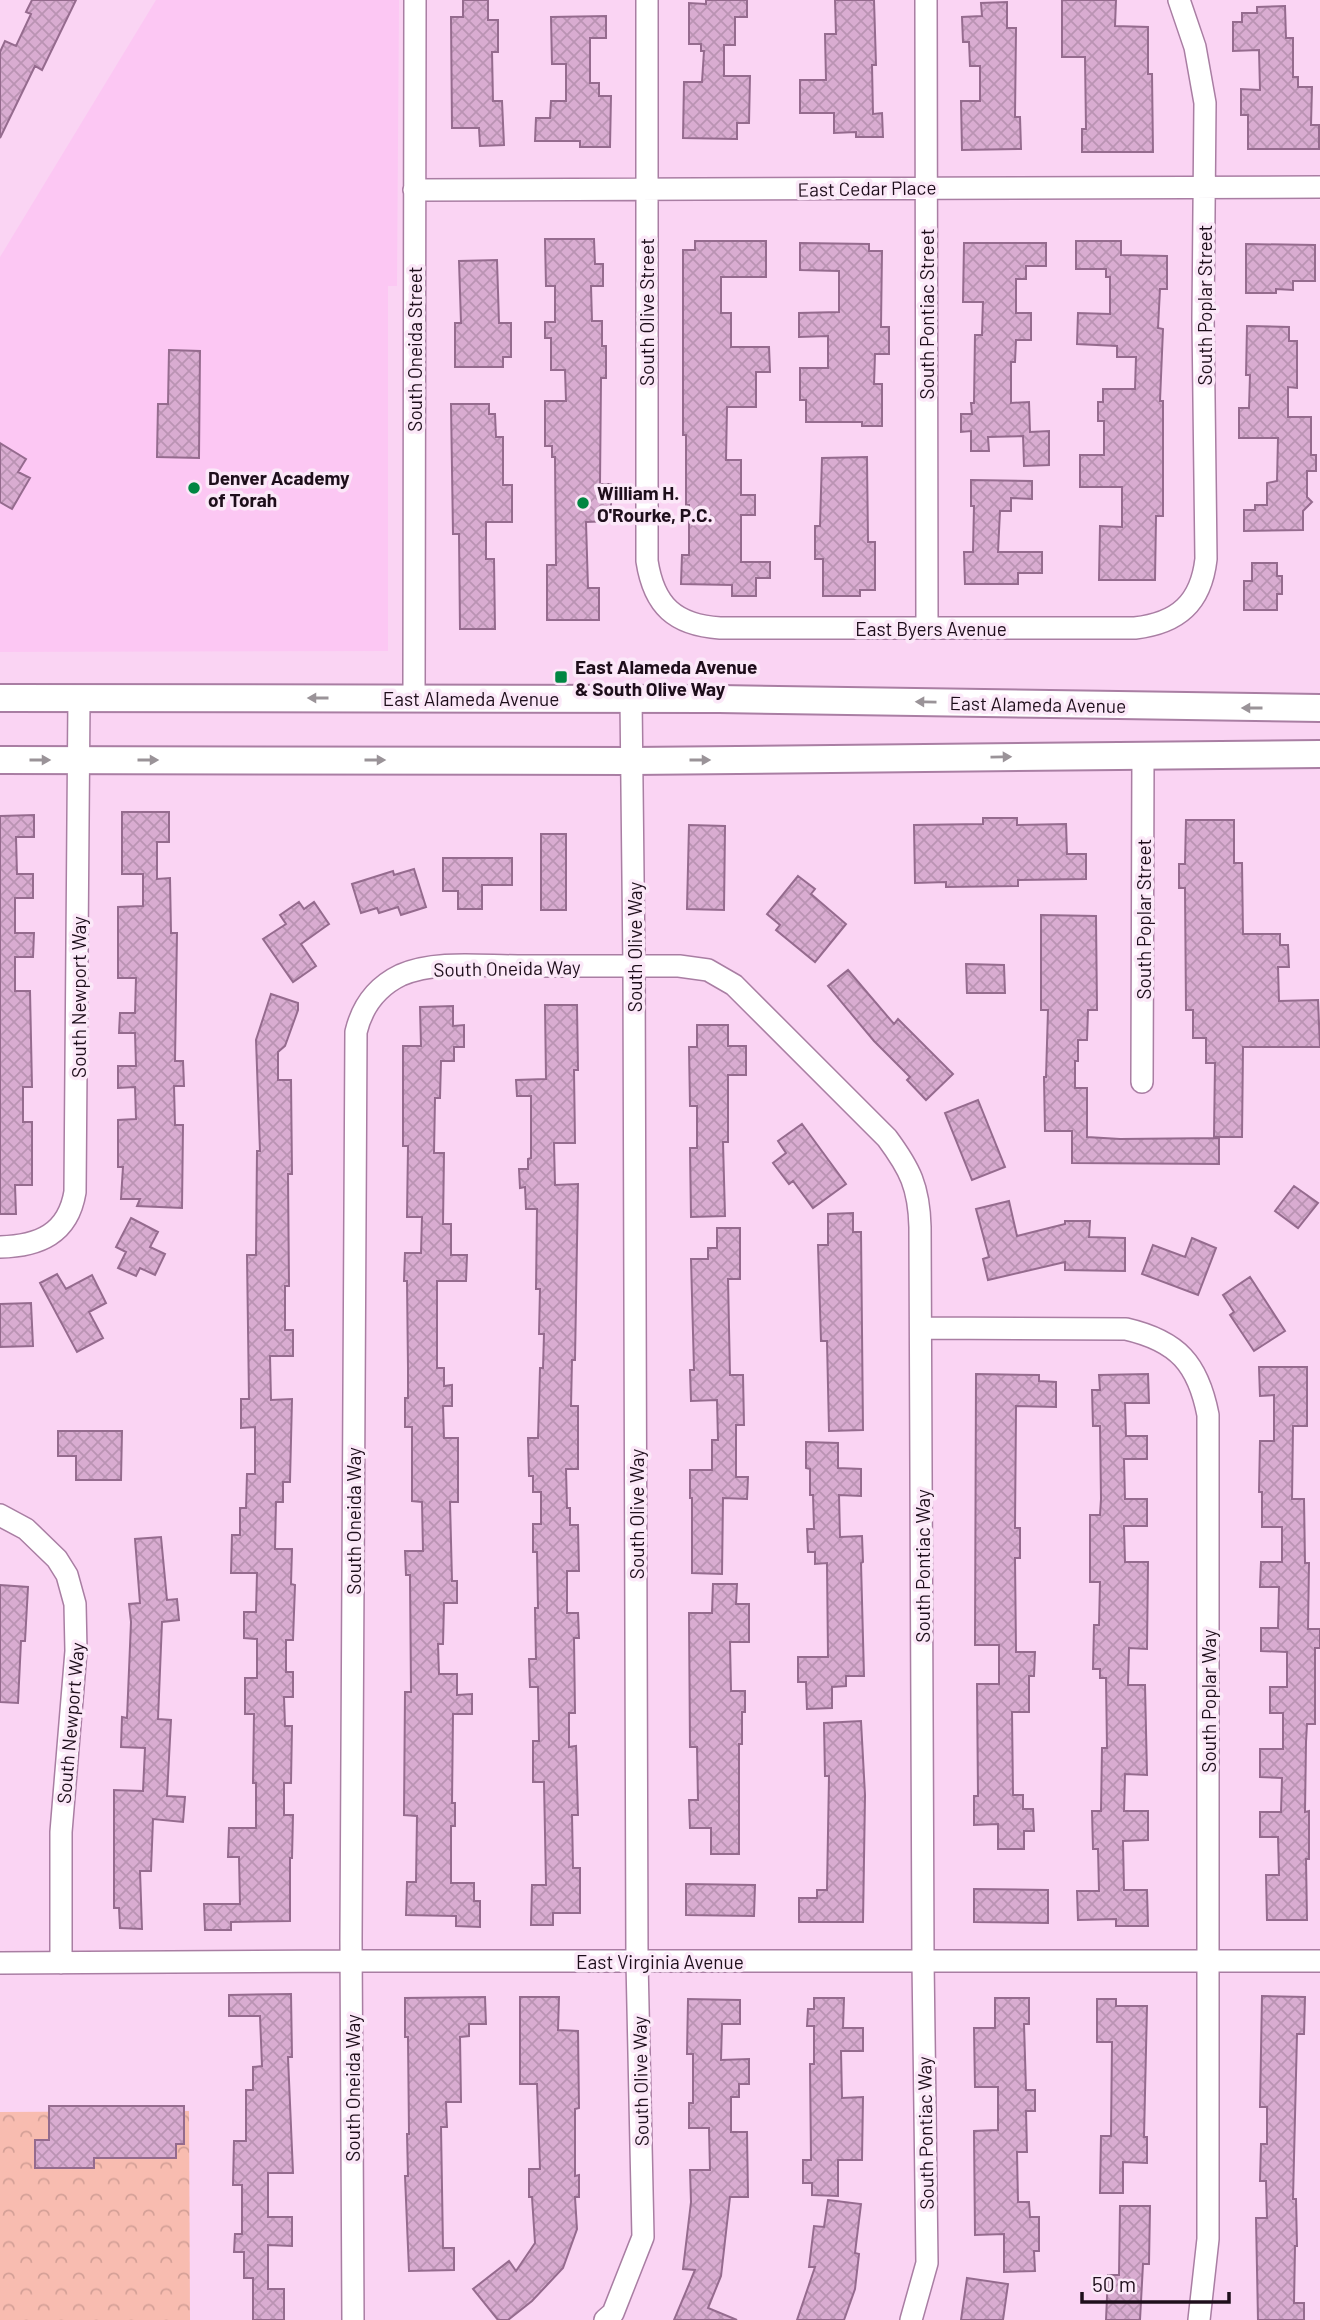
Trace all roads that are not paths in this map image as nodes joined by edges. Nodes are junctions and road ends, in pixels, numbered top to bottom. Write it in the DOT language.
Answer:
graph roads {
  1 [pos="415,0"];
  2 [pos="647,0"];
  3 [pos="926,0"];
  4 [pos="1179,0"];
  5 [pos="1205,187"];
  6 [pos="1320,187"];
  7 [pos="646,188"];
  8 [pos="926,188"];
  9 [pos="414,190"];
  10 [pos="1186,609"];
  11 [pos="674,616"];
  12 [pos="927,627"];
  13 [pos="0,698"];
  14 [pos="79,698"];
  15 [pos="414,698"];
  16 [pos="631,698"];
  17 [pos="1320,708"];
  18 [pos="1320,754"];
  19 [pos="1143,755"];
  20 [pos="0,760"];
  21 [pos="79,760"];
  22 [pos="632,761"];
  23 [pos="634,966"];
  24 [pos="1142,1082"];
  25 [pos="0,1247"];
  26 [pos="921,1328"];
  27 [pos="0,1515"];
  28 [pos="923,1960"];
  29 [pos="351,1961"];
  30 [pos="637,1961"];
  31 [pos="1207,1961"];
  32 [pos="1320,1961"];
  33 [pos="61,1963"];
  34 [pos="0,1964"];
  35 [pos="353,2320"];
  36 [pos="605,2320"];
  37 [pos="911,2320"];
  38 [pos="1199,2320"];
  1 -- 9 [label="street, South Oneida Street"];
  2 -- 7 [label="street, South Olive Street"];
  3 -- 8 [label="street, South Pontiac Street"];
  4 -- 5 [label="street, South Poplar Street"];
  5 -- 6 [label="street, East Cedar Place"];
  5 -- 8 [label="street, East Cedar Place"];
  5 -- 10 [label="street, South Poplar Street"];
  7 -- 8 [label="street, East Cedar Place"];
  7 -- 9 [label="street, East Cedar Place"];
  7 -- 11 [label="street, South Olive Street"];
  8 -- 12 [label="street, South Pontiac Street"];
  9 -- 15 [label="street, South Oneida Street"];
  10 -- 12 [label="street, East Byers Avenue"];
  11 -- 12 [label="street, East Byers Avenue"];
  13 -- 14 [label="main road, East Alameda Avenue"];
  15 -- 14 [label="main road, East Alameda Avenue, one-way"];
  14 -- 21 [label="street, South Newport Way"];
  15 -- 16 [label="main road, East Alameda Avenue"];
  17 -- 16 [label="main road, East Alameda Avenue, one-way"];
  16 -- 22 [label="street, South Olive Way"];
  18 -- 19 [label="main road"];
  22 -- 19 [label="main road, one-way"];
  19 -- 24 [label="street, South Poplar Street"];
  20 -- 21 [label="main road, one-way"];
  21 -- 22 [label="main road, one-way"];
  21 -- 25 [label="street, South Newport Way"];
  22 -- 23 [label="street, South Olive Way"];
  23 -- 26 [label="street, South Pontiac Way"];
  23 -- 29 [label="street, South Oneida Way"];
  23 -- 30 [label="street, South Olive Way"];
  26 -- 28 [label="street, South Pontiac Way"];
  26 -- 31 [label="street, South Poplar Way"];
  27 -- 33 [label="street, South Newport Way"];
  28 -- 30 [label="street, East Virginia Avenue"];
  28 -- 31 [label="street, East Virginia Avenue"];
  28 -- 37 [label="street, South Pontiac Way"];
  29 -- 30 [label="street, East Virginia Avenue"];
  29 -- 33 [label="street, East Virginia Avenue"];
  29 -- 35 [label="street, South Oneida Way"];
  30 -- 36 [label="street, South Olive Way"];
  31 -- 32 [label="street, East Virginia Avenue"];
  31 -- 38 [label="street, South Poplar Way"];
  33 -- 34 [label="street, East Virginia Avenue"];
}
